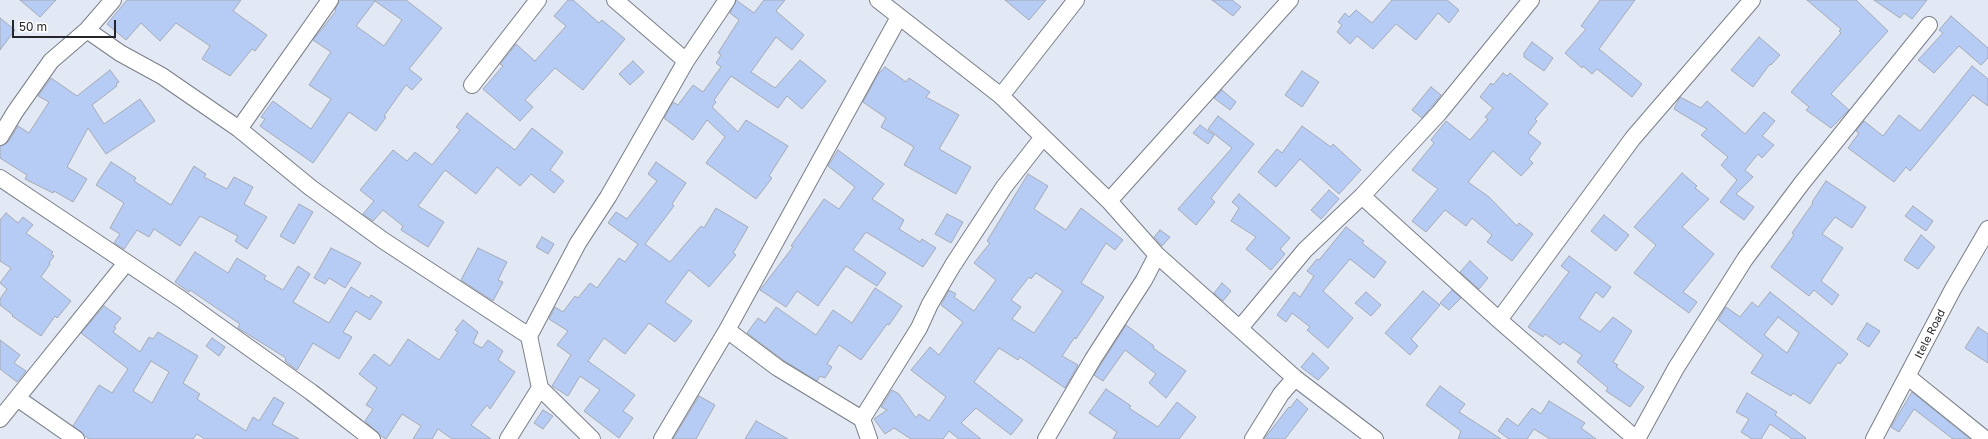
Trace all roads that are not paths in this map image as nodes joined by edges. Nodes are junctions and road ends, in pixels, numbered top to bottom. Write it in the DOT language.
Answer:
graph roads {
  1 [pos="113,0"];
  2 [pos="330,0"];
  3 [pos="538,0"];
  4 [pos="615,0"];
  5 [pos="727,0"];
  6 [pos="878,0"];
  7 [pos="1076,0"];
  8 [pos="1290,0"];
  9 [pos="1531,0"];
  10 [pos="1752,0"];
  11 [pos="899,17"];
  12 [pos="1929,25"];
  13 [pos="87,30"];
  14 [pos="686,60"];
  15 [pos="472,85"];
  16 [pos="1001,96"];
  17 [pos="239,129"];
  18 [pos="0,137"];
  19 [pos="1043,137"];
  20 [pos="0,178"];
  21 [pos="1362,196"];
  22 [pos="1109,201"];
  23 [pos="1988,229"];
  24 [pos="1157,255"];
  25 [pos="126,263"];
  26 [pos="1499,320"];
  27 [pos="1240,328"];
  28 [pos="727,330"];
  29 [pos="529,336"];
  30 [pos="1908,377"];
  31 [pos="1295,378"];
  32 [pos="540,388"];
  33 [pos="17,398"];
  34 [pos="0,419"];
  35 [pos="862,419"];
  36 [pos="76,439"];
  37 [pos="372,439"];
  38 [pos="508,439"];
  39 [pos="592,439"];
  40 [pos="662,439"];
  41 [pos="870,439"];
  42 [pos="1046,439"];
  43 [pos="1253,439"];
  44 [pos="1376,439"];
  45 [pos="1637,439"];
  46 [pos="1874,439"];
  47 [pos="1986,439"];
  1 -- 13 [label="street"];
  2 -- 17 [label="street"];
  3 -- 15 [label="street"];
  4 -- 14 [label="street"];
  5 -- 14 [label="street"];
  6 -- 11 [label="street"];
  7 -- 16 [label="street"];
  8 -- 22 [label="street"];
  9 -- 21 [label="street"];
  10 -- 26 [label="street"];
  11 -- 16 [label="street"];
  11 -- 28 [label="street"];
  12 -- 45 [label="street"];
  13 -- 17 [label="street"];
  13 -- 18 [label="street"];
  14 -- 29 [label="street"];
  16 -- 19 [label="street"];
  17 -- 29 [label="street"];
  19 -- 22 [label="street"];
  19 -- 35 [label="street"];
  20 -- 25 [label="street"];
  21 -- 26 [label="street"];
  21 -- 27 [label="street"];
  22 -- 24 [label="street"];
  23 -- 30 [label="street, Itele Road"];
  24 -- 27 [label="street"];
  24 -- 42 [label="street"];
  25 -- 33 [label="street"];
  25 -- 37 [label="street"];
  26 -- 45 [label="street"];
  27 -- 31 [label="street"];
  28 -- 35 [label="street"];
  28 -- 40 [label="street"];
  29 -- 32 [label="street"];
  30 -- 46 [label="street, Itele Road"];
  30 -- 47 [label="street"];
  31 -- 43 [label="street"];
  31 -- 44 [label="street"];
  32 -- 38 [label="street"];
  32 -- 39 [label="street"];
  33 -- 34 [label="street"];
  33 -- 36 [label="street"];
  35 -- 41 [label="street"];
}
